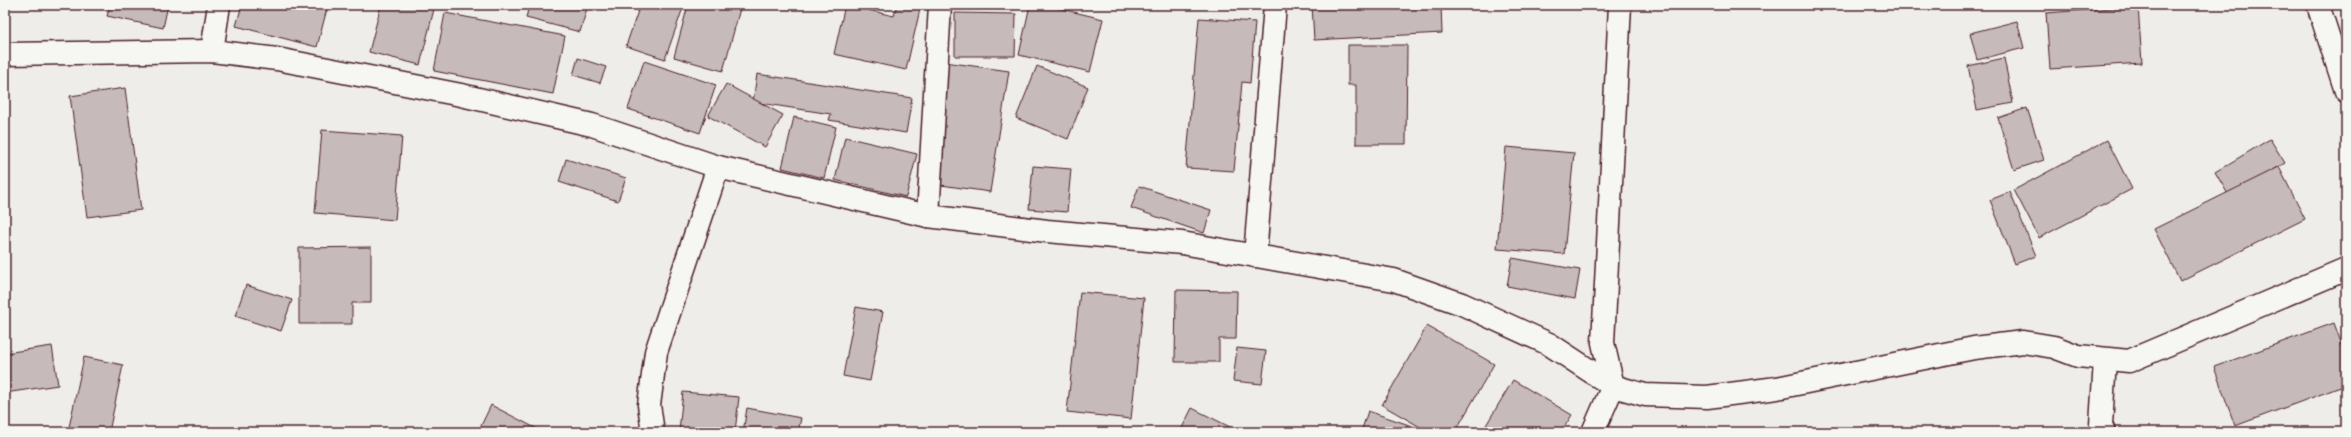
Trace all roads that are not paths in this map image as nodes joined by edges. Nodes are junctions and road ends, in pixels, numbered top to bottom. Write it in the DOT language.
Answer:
graph roads {
  1 [pos="219,5"];
  2 [pos="940,5"];
  3 [pos="1275,5"];
  4 [pos="1620,5"];
  5 [pos="2318,5"];
  6 [pos="212,51"];
  7 [pos="5,54"];
  8 [pos="2346,91"];
  9 [pos="718,167"];
  10 [pos="928,216"];
  11 [pos="1254,256"];
  12 [pos="2346,269"];
  13 [pos="2105,360"];
  14 [pos="1613,386"];
  15 [pos="653,432"];
  16 [pos="1593,432"];
  17 [pos="2104,432"];
  1 -- 6 [label="street"];
  2 -- 10 [label="street"];
  3 -- 11 [label="street"];
  4 -- 14 [label="street"];
  5 -- 8 [label="street"];
  6 -- 7 [label="street"];
  6 -- 9 [label="street"];
  9 -- 10 [label="street"];
  9 -- 15 [label="street"];
  10 -- 11 [label="street"];
  11 -- 14 [label="street"];
  12 -- 13 [label="street"];
  13 -- 14 [label="street"];
  13 -- 17 [label="street"];
  14 -- 16 [label="street"];
}
